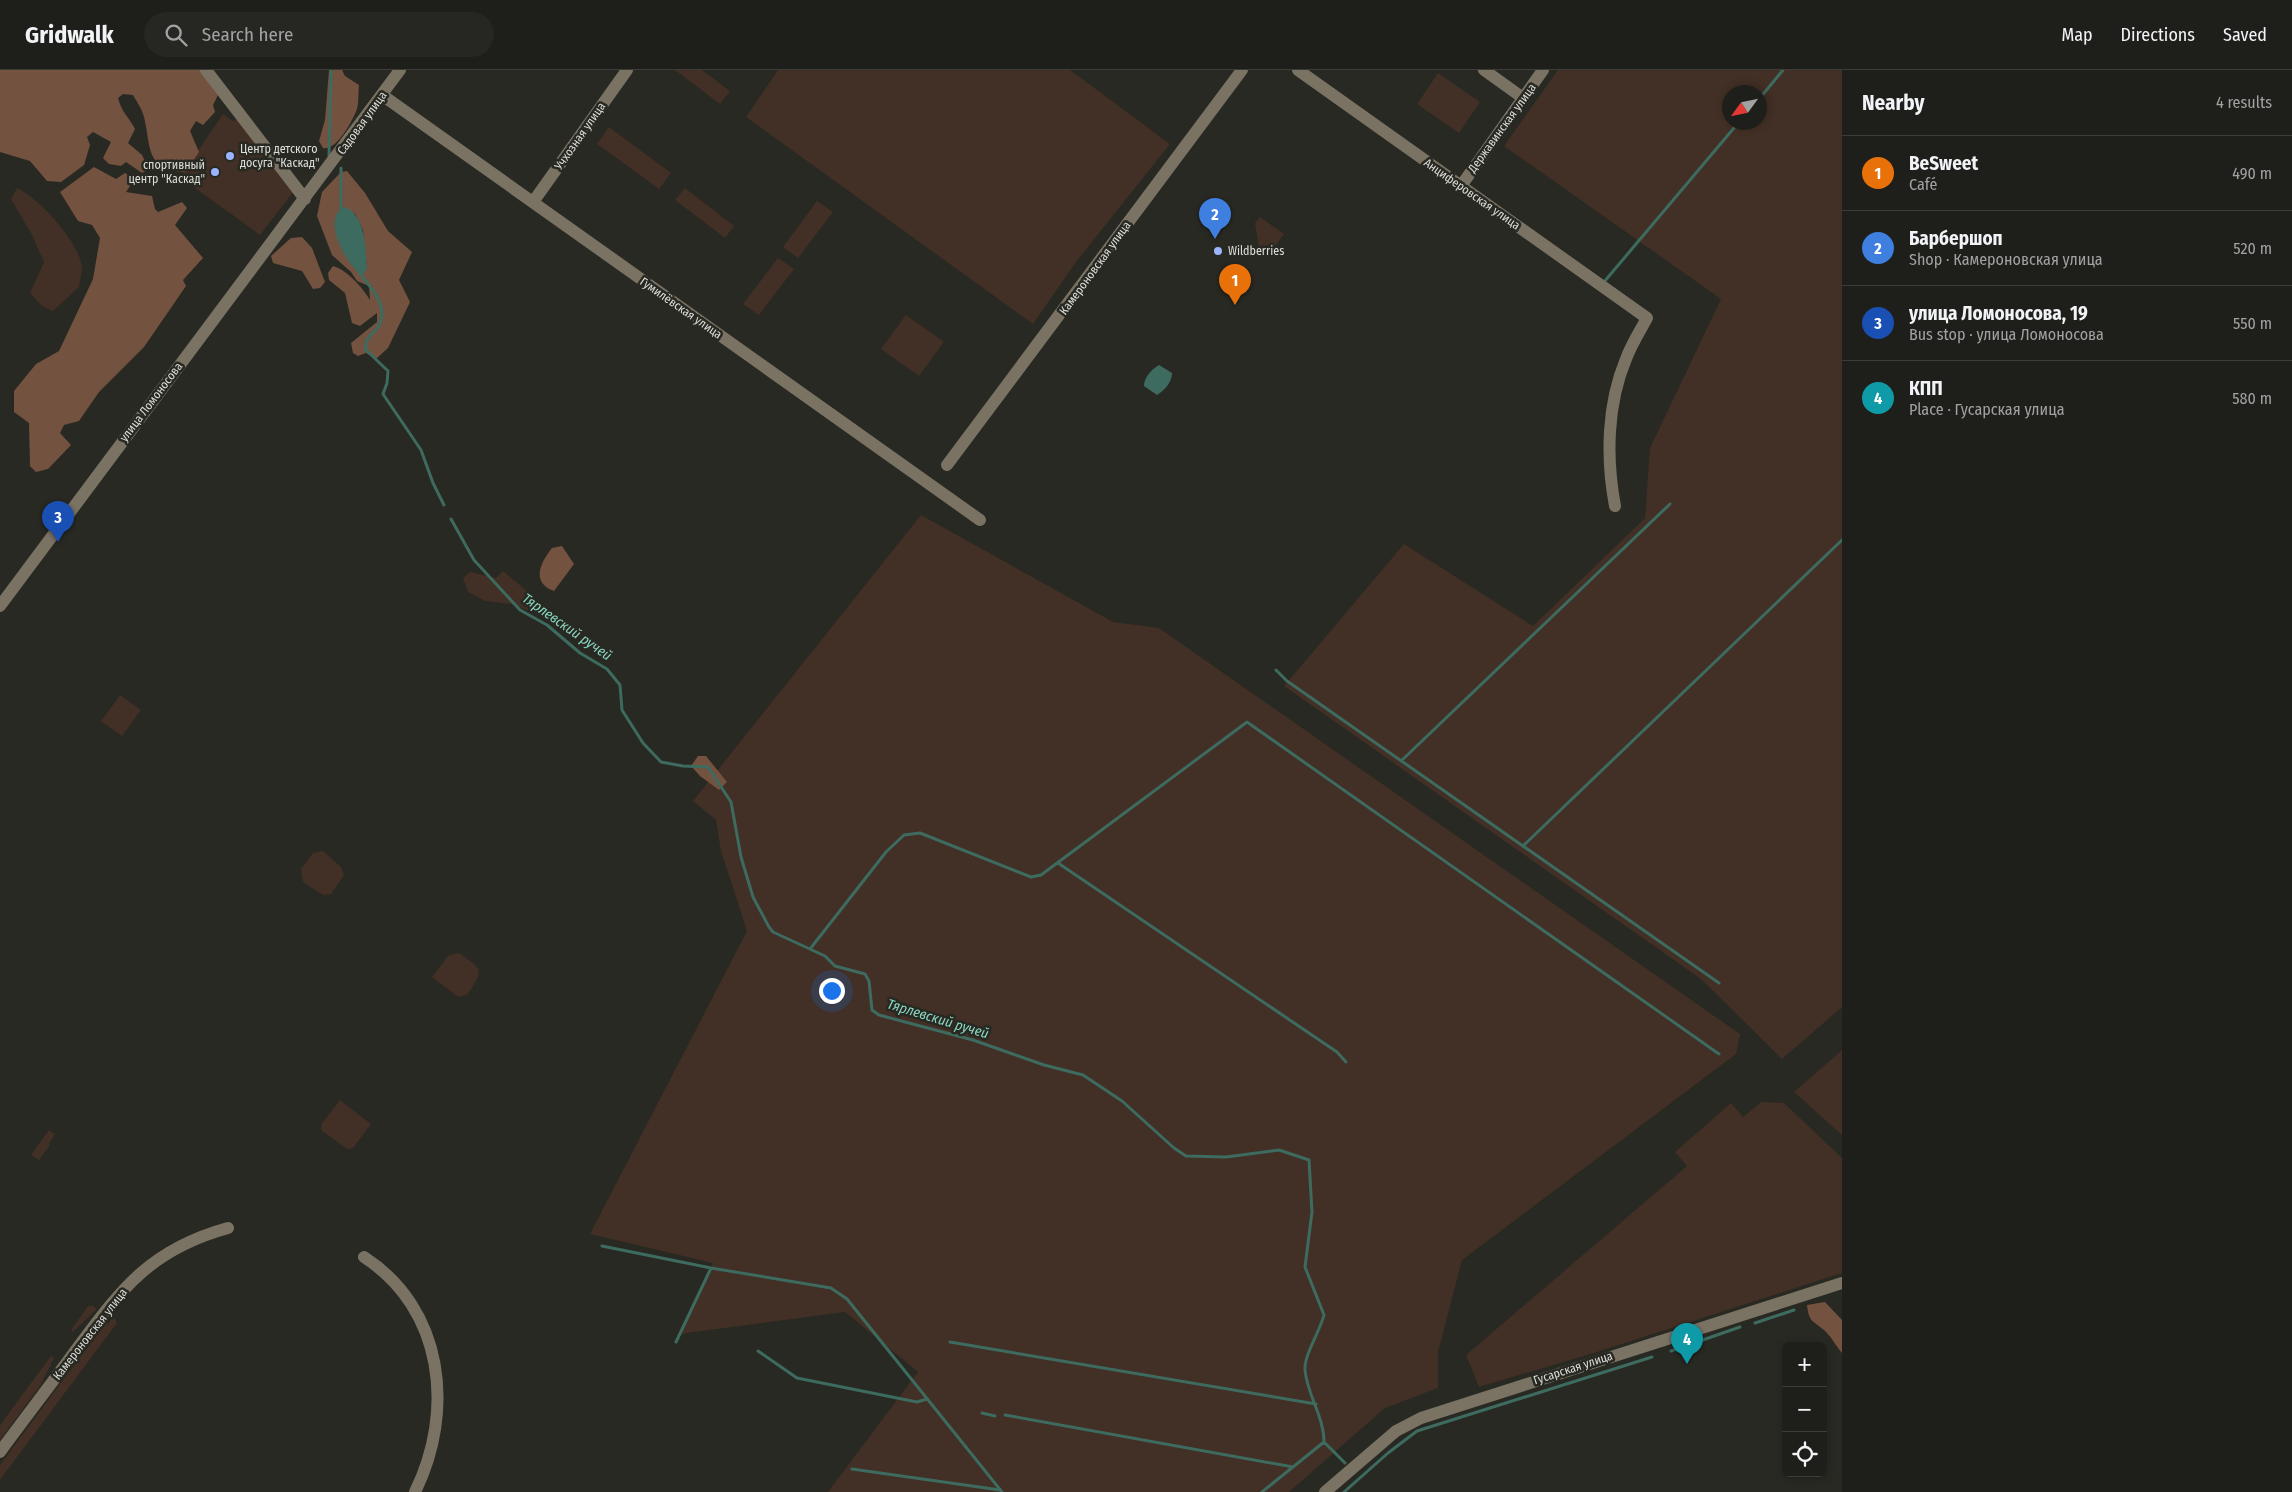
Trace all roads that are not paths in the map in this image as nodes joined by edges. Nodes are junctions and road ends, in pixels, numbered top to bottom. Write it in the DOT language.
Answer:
graph roads {
  1 [pos="206,70"];
  2 [pos="400,70"];
  3 [pos="627,70"];
  4 [pos="1242,70"];
  5 [pos="1298,70"];
  6 [pos="1484,70"];
  7 [pos="1543,70"];
  8 [pos="382,95"];
  9 [pos="1524,98"];
  10 [pos="1460,186"];
  11 [pos="305,199"];
  12 [pos="533,202"];
  13 [pos="947,465"];
  14 [pos="1615,506"];
  15 [pos="980,520"];
  16 [pos="0,587"];
  17 [pos="2,603"];
  18 [pos="228,1228"];
  19 [pos="364,1257"];
  20 [pos="1842,1283"];
  21 [pos="0,1452"];
  22 [pos="415,1492"];
  23 [pos="1325,1492"];
  1 -- 11 [label="street"];
  2 -- 8 [label="street, Садовая улица"];
  3 -- 12 [label="street, Учхозная улица"];
  4 -- 13 [label="street, Камероновская улица"];
  5 -- 10 [label="street, Анциферовская улица"];
  6 -- 9 [label="street"];
  7 -- 9 [label="street, Державинская улица"];
  8 -- 11 [label="street, Садовая улица"];
  8 -- 12 [label="street, Гумилёвская улица"];
  9 -- 10 [label="street, Державинская улица"];
  10 -- 14 [label="street, Анциферовская улица"];
  11 -- 17 [label="street, улица Ломоносова"];
  12 -- 15 [label="street, Гумилёвская улица"];
  16 -- 17 [label="street"];
  18 -- 21 [label="street, Камероновская улица"];
  19 -- 22 [label="street"];
  20 -- 23 [label="street, Гусарская улица"];
}
